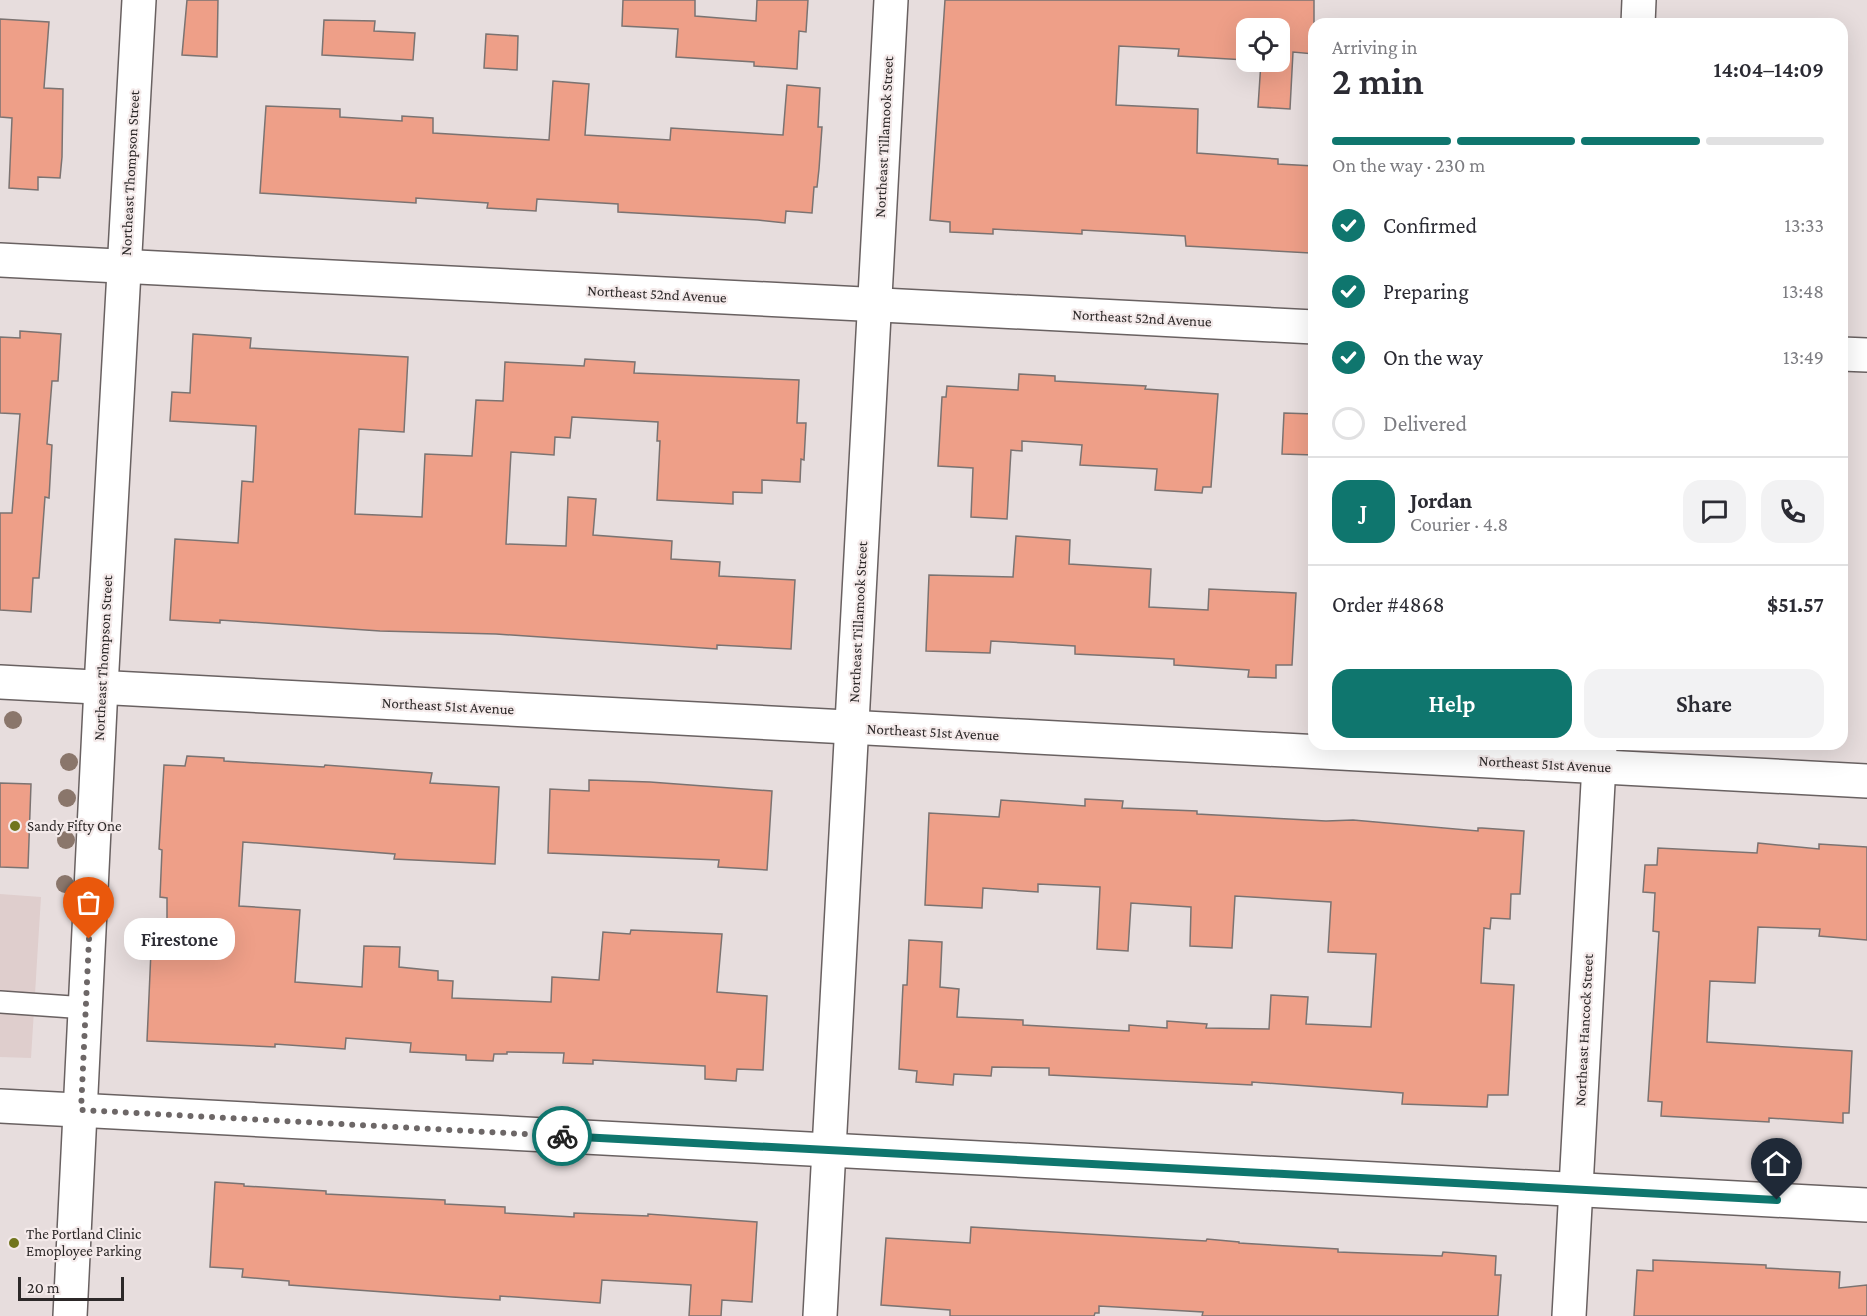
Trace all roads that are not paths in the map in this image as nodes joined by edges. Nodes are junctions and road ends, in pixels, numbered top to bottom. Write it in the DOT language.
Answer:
graph roads {
  1 [pos="139,0"];
  2 [pos="891,0"];
  3 [pos="1639,0"];
  4 [pos="1638,18"];
  5 [pos="0,260"];
  6 [pos="124,267"];
  7 [pos="874,305"];
  8 [pos="1308,327"];
  9 [pos="1848,354"];
  10 [pos="1867,355"];
  11 [pos="0,682"];
  12 [pos="100,687"];
  13 [pos="852,728"];
  14 [pos="1308,744"];
  15 [pos="1461,750"];
  16 [pos="1599,755"];
  17 [pos="1867,781"];
  18 [pos="0,1002"];
  19 [pos="86,1008"];
  20 [pos="0,1106"];
  21 [pos="81,1110"];
  22 [pos="829,1150"];
  23 [pos="1576,1189"];
  24 [pos="1867,1205"];
  25 [pos="70,1316"];
  26 [pos="820,1316"];
  27 [pos="1569,1316"];
  1 -- 6 [label="street, Northeast Thompson Street"];
  2 -- 7 [label="street, Northeast Tillamook Street"];
  3 -- 4 [label="street"];
  5 -- 6 [label="street, Northeast 52nd Avenue"];
  6 -- 7 [label="street, Northeast 52nd Avenue"];
  6 -- 12 [label="street, Northeast Thompson Street"];
  7 -- 8 [label="street, Northeast 52nd Avenue"];
  7 -- 13 [label="street, Northeast Tillamook Street"];
  9 -- 10 [label="street"];
  11 -- 12 [label="street, Northeast 51st Avenue"];
  12 -- 13 [label="street, Northeast 51st Avenue"];
  12 -- 19 [label="street, Northeast Thompson Street"];
  13 -- 14 [label="street, Northeast 51st Avenue"];
  13 -- 22 [label="street, Northeast Tillamook Street"];
  15 -- 16 [label="street, Northeast 51st Avenue"];
  16 -- 17 [label="street, Northeast 51st Avenue"];
  16 -- 23 [label="street, Northeast Hancock Street"];
  18 -- 19 [label="lane"];
  19 -- 21 [label="street, Northeast Thompson Street"];
  20 -- 21 [label="street"];
  21 -- 22 [label="street"];
  21 -- 25 [label="street, Northeast Thompson Street"];
  22 -- 23 [label="street"];
  22 -- 26 [label="street, Northeast Tillamook Street"];
  23 -- 24 [label="street"];
  23 -- 27 [label="street, Northeast Hancock Street"];
}
